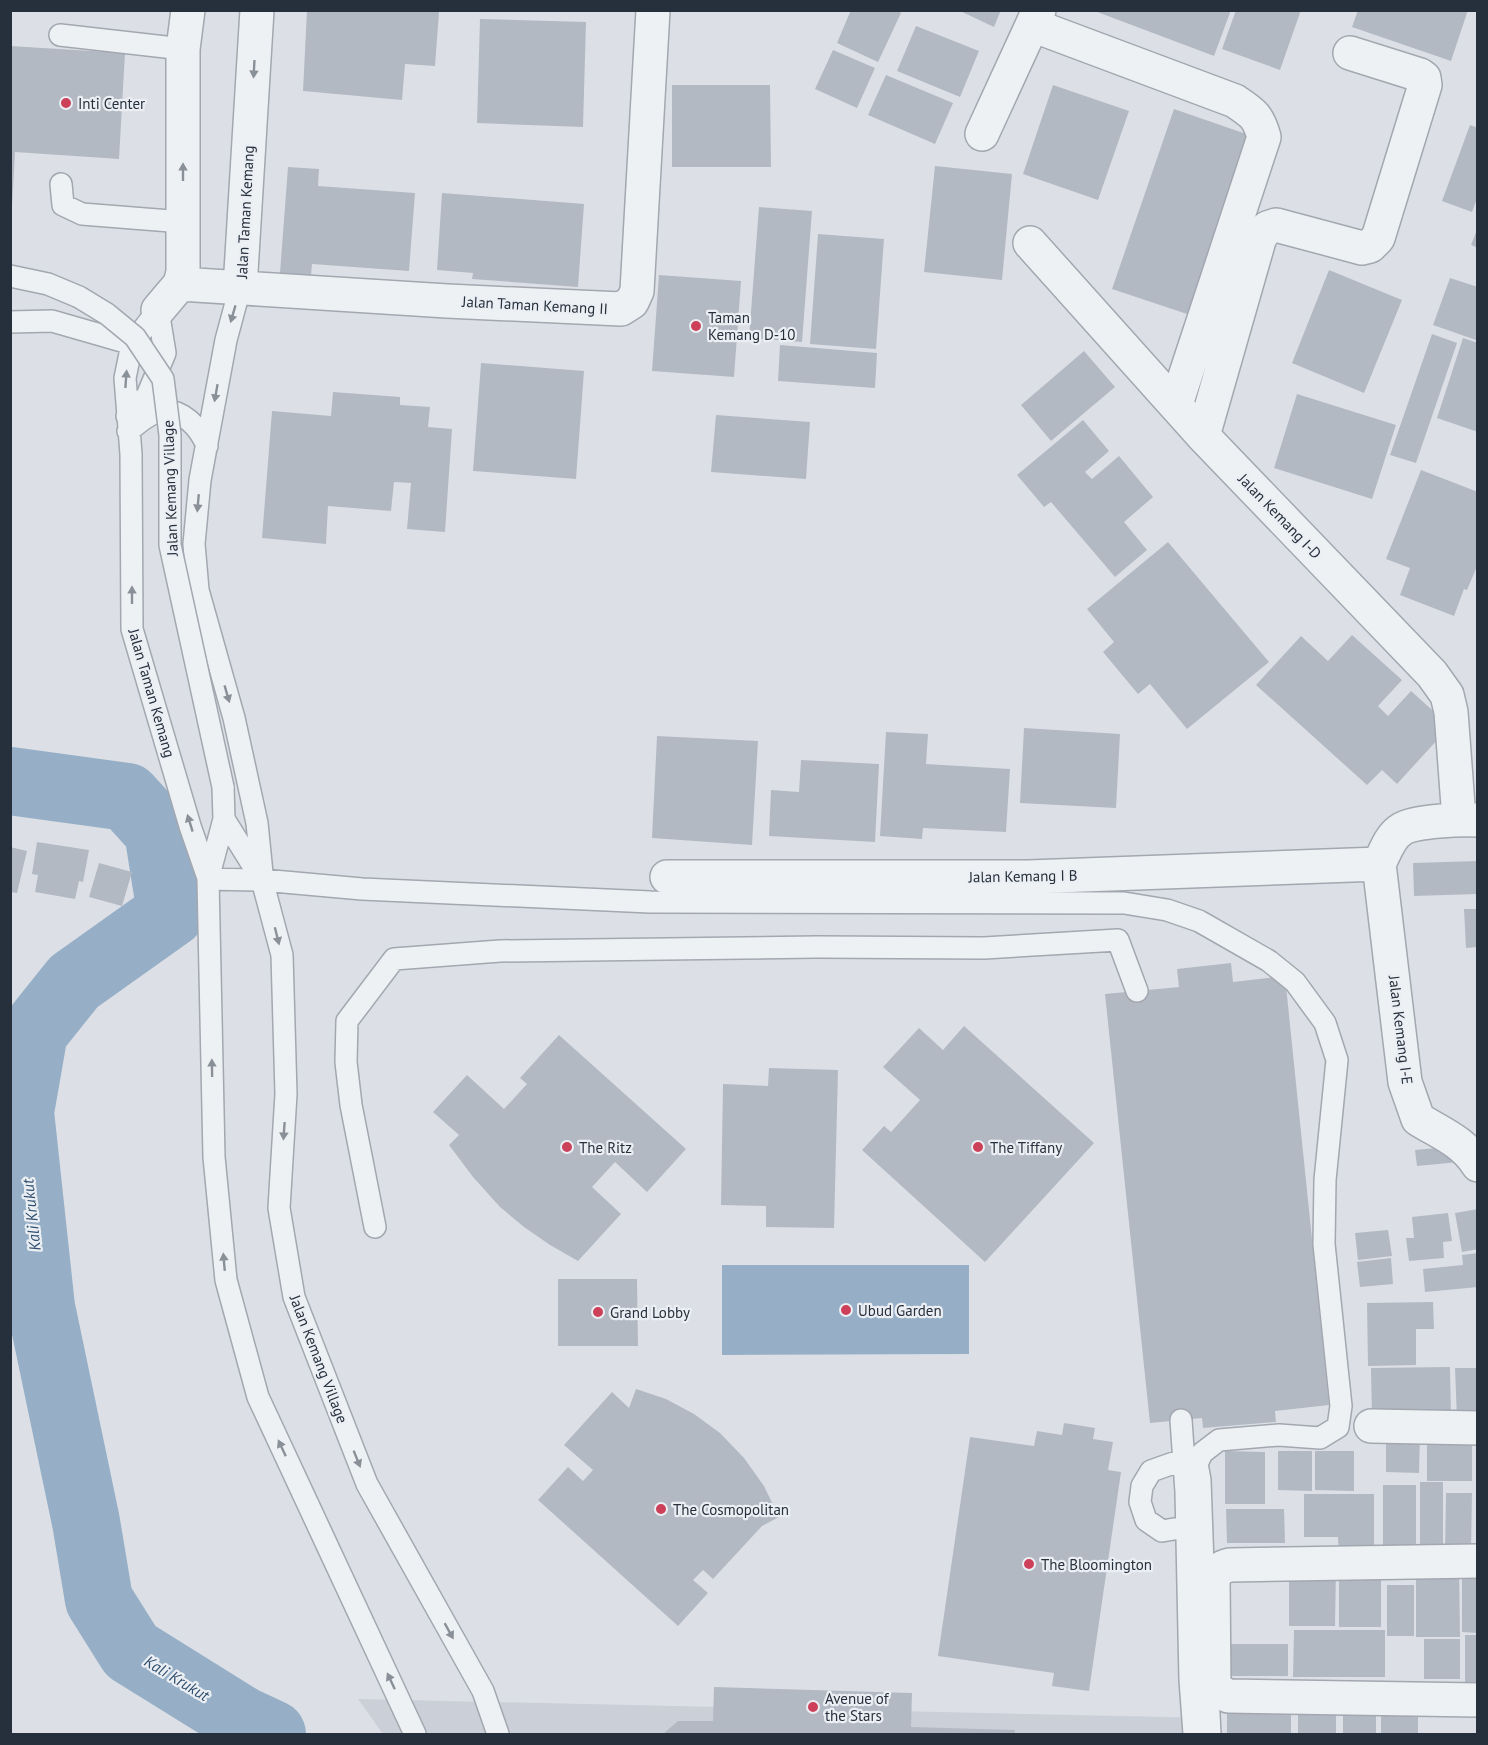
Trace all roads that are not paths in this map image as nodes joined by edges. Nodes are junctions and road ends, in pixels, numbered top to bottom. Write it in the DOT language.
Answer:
graph roads {
  1 [pos="188,10"];
  2 [pos="257,10"];
  3 [pos="653,10"];
  4 [pos="1036,18"];
  5 [pos="60,35"];
  6 [pos="183,49"];
  7 [pos="1350,53"];
  8 [pos="982,134"];
  9 [pos="61,184"];
  10 [pos="183,222"];
  11 [pos="1030,243"];
  12 [pos="10,276"];
  13 [pos="180,284"];
  14 [pos="240,288"];
  15 [pos="158,310"];
  16 [pos="10,322"];
  17 [pos="132,344"];
  18 [pos="1176,404"];
  19 [pos="128,424"];
  20 [pos="1203,436"];
  21 [pos="207,446"];
  22 [pos="224,819"];
  23 [pos="1468,819"];
  24 [pos="1379,864"];
  25 [pos="667,876"];
  26 [pos="208,879"];
  27 [pos="262,880"];
  28 [pos="1137,991"];
  29 [pos="1478,1165"];
  30 [pos="375,1227"];
  31 [pos="1181,1420"];
  32 [pos="1371,1426"];
  33 [pos="1478,1428"];
  34 [pos="1182,1460"];
  35 [pos="1186,1527"];
  36 [pos="1478,1561"];
  37 [pos="1478,1700"];
  38 [pos="416,1734"];
  39 [pos="498,1734"];
  40 [pos="1194,1734"];
  41 [pos="1210,1734"];
  1 -- 6 [label="street"];
  2 -- 14 [label="street, Jalan Taman Kemang, one-way"];
  3 -- 14 [label="street, Jalan Taman Kemang II"];
  4 -- 8 [label="street"];
  4 -- 18 [label="street"];
  5 -- 6 [label="lane"];
  10 -- 6 [label="street, one-way"];
  7 -- 20 [label="street"];
  9 -- 10 [label="lane"];
  10 -- 13 [label="street"];
  11 -- 18 [label="street, Jalan Kemang I-D"];
  12 -- 22 [label="lane, Jalan Kemang Village, bridge"];
  13 -- 14 [label="street, Jalan Taman Kemang II"];
  13 -- 15 [label="street, Jalan Taman Kemang"];
  14 -- 21 [label="lane, Jalan Taman Kemang, one-way"];
  15 -- 17 [label="lane, Jalan Taman Kemang"];
  15 -- 19 [label="lane"];
  16 -- 17 [label="lane"];
  19 -- 17 [label="lane, Jalan Taman Kemang, one-way"];
  18 -- 20 [label="street, Jalan Kemang I-D"];
  19 -- 21 [label="lane"];
  26 -- 19 [label="lane, Jalan Taman Kemang, one-way"];
  20 -- 23 [label="street, Jalan Kemang I-D"];
  21 -- 27 [label="lane, Jalan Taman Kemang, one-way"];
  22 -- 26 [label="lane, Jalan Kemang Village"];
  22 -- 27 [label="lane, Jalan Kemang Village"];
  23 -- 24 [label="street"];
  24 -- 25 [label="street, Jalan Kemang I B"];
  24 -- 29 [label="street, Jalan Kemang I-E"];
  26 -- 27 [label="lane"];
  38 -- 26 [label="lane, Jalan Kemang Village, one-way"];
  27 -- 39 [label="lane, Jalan Kemang Village, one-way"];
  27 -- 41 [label="lane"];
  28 -- 30 [label="lane"];
  31 -- 34 [label="lane"];
  32 -- 33 [label="street"];
  34 -- 35 [label="lane"];
  34 -- 35 [label="lane"];
  35 -- 40 [label="lane"];
  36 -- 37 [label="street"];
}
